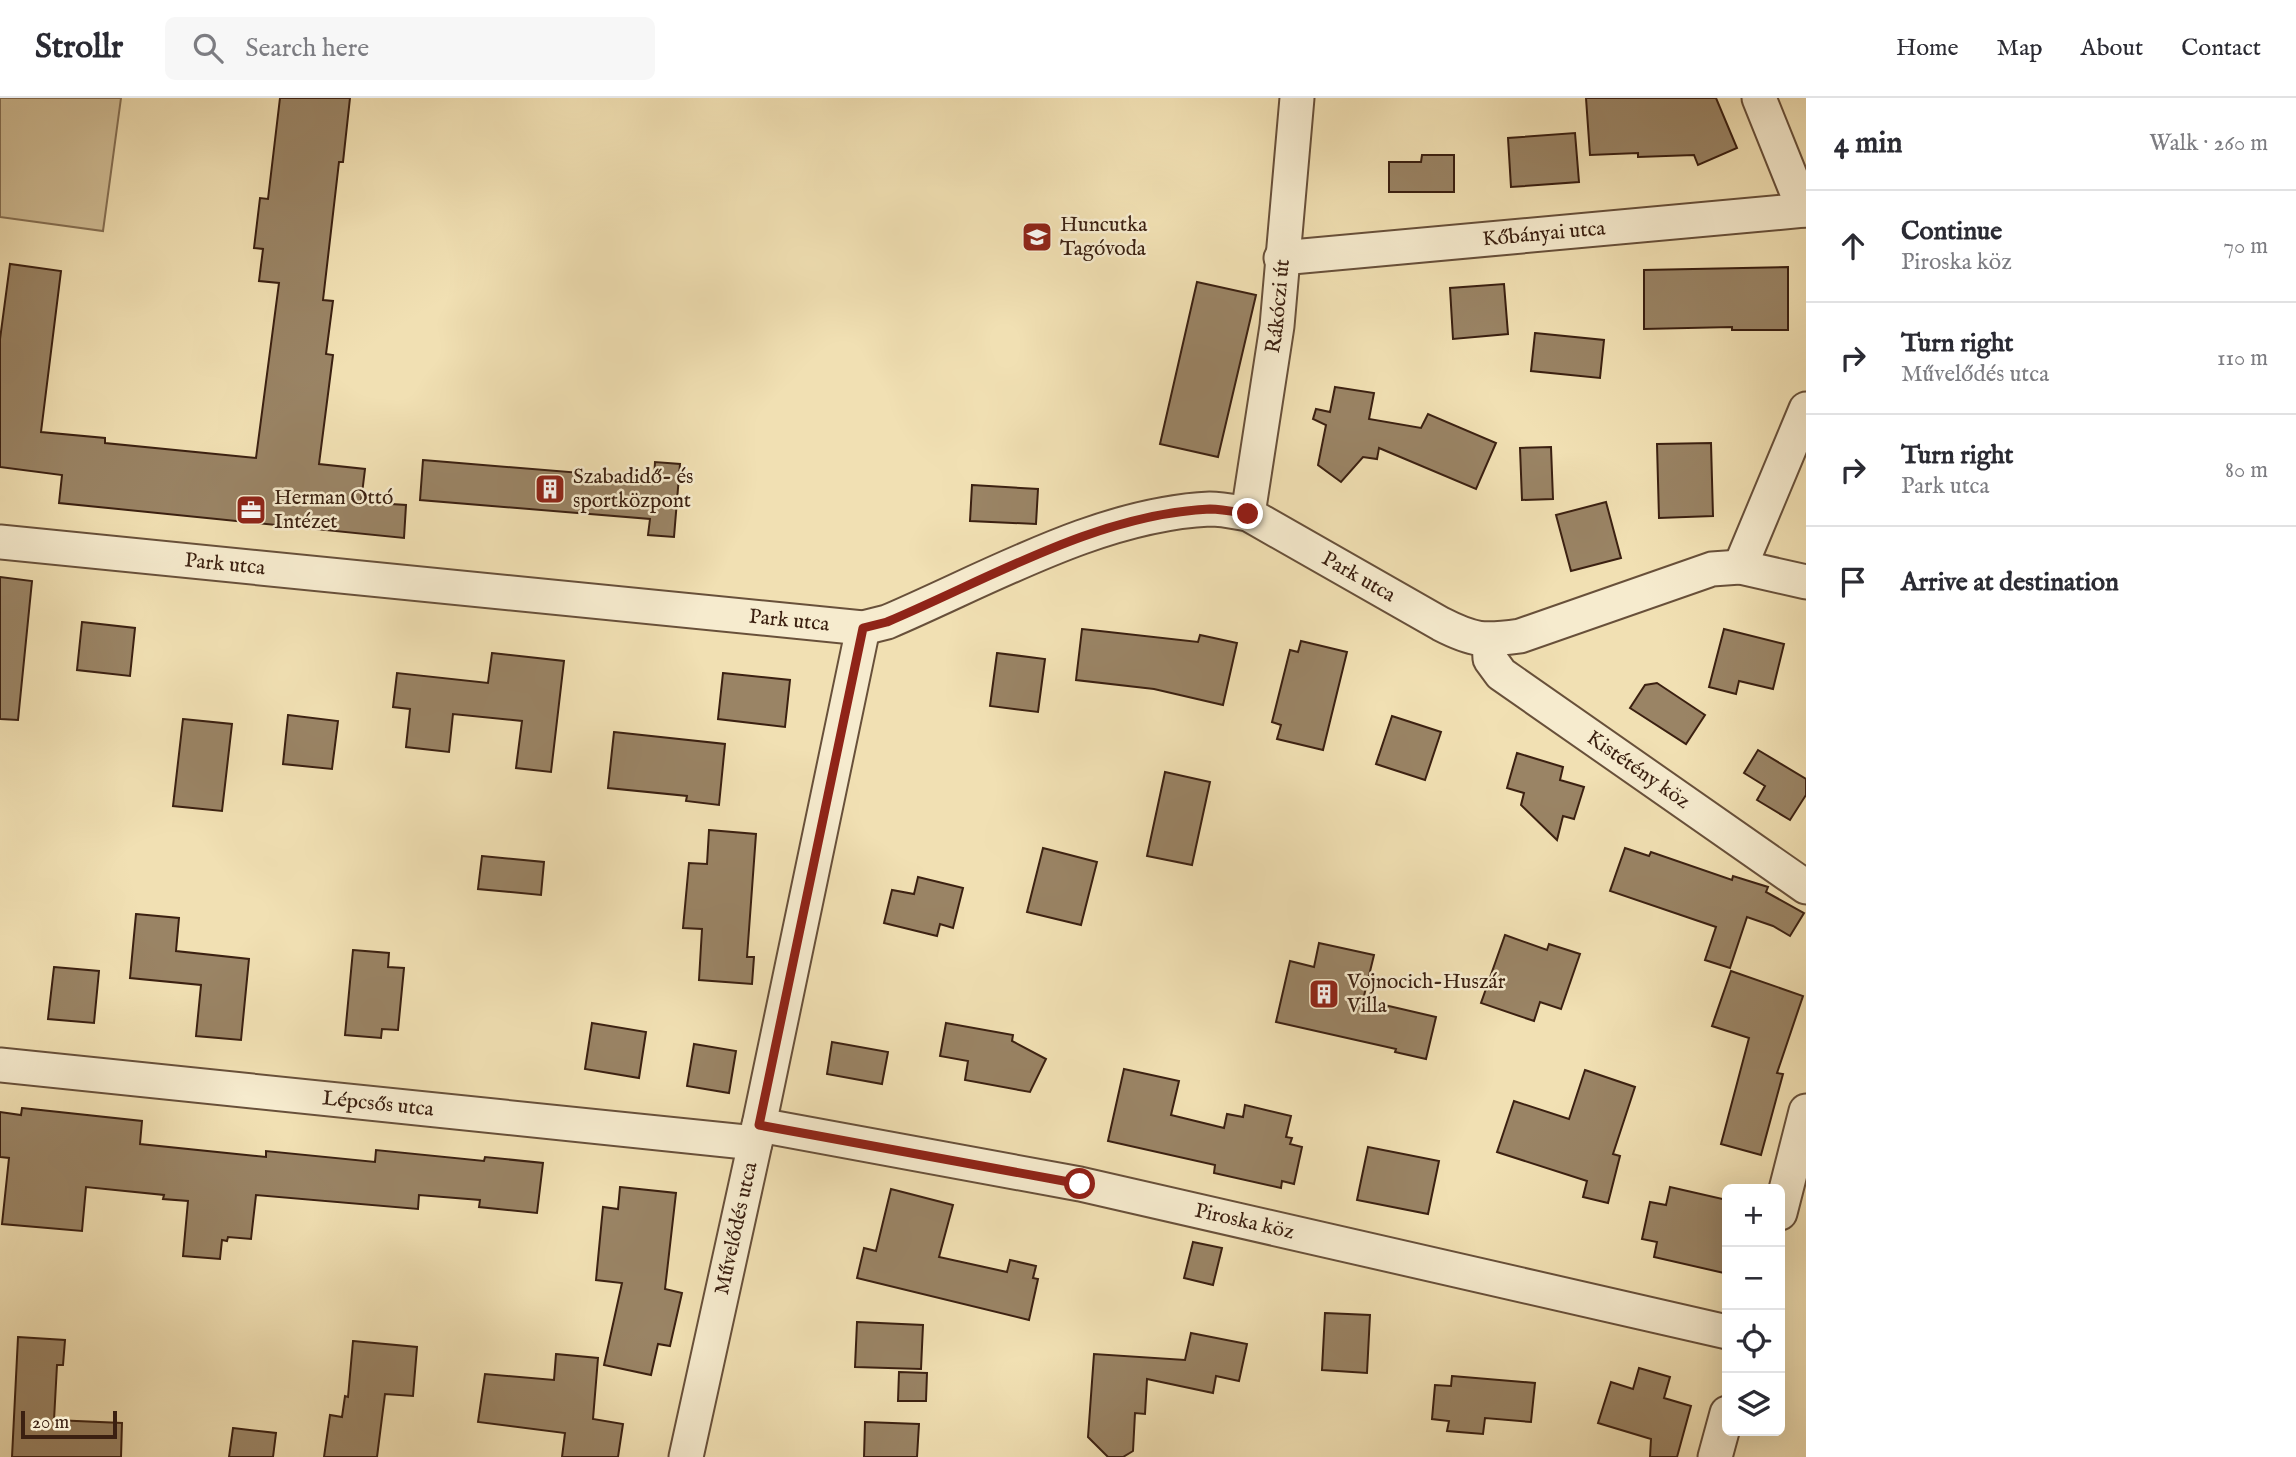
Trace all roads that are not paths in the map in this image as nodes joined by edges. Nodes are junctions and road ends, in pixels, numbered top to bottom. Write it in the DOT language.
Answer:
graph roads {
  1 [pos="1759,98"];
  2 [pos="1287,100"];
  3 [pos="1805,210"];
  4 [pos="1282,258"];
  5 [pos="1806,408"];
  6 [pos="1248,514"];
  7 [pos="0,542"];
  8 [pos="1740,567"];
  9 [pos="1806,582"];
  10 [pos="863,628"];
  11 [pos="1489,640"];
  12 [pos="1806,887"];
  13 [pos="0,1065"];
  14 [pos="1806,1111"];
  15 [pos="757,1134"];
  16 [pos="1785,1193"];
  17 [pos="1722,1331"];
  18 [pos="1722,1433"];
  19 [pos="686,1457"];
  20 [pos="1716,1457"];
  1 -- 3 [label="street"];
  2 -- 4 [label="street, Rákóczi út"];
  3 -- 4 [label="street, Kőbányai utca"];
  4 -- 6 [label="street, Rákóczi út"];
  5 -- 8 [label="street"];
  6 -- 10 [label="street, Park utca"];
  6 -- 11 [label="street, Park utca"];
  7 -- 10 [label="street, Park utca"];
  8 -- 9 [label="street, Park utca"];
  8 -- 11 [label="street, Park utca"];
  10 -- 15 [label="street, Művelődés utca"];
  11 -- 12 [label="street, Kistétény köz"];
  13 -- 15 [label="street, Lépcsős utca"];
  14 -- 16 [label="street"];
  15 -- 17 [label="street, Piroska köz"];
  15 -- 19 [label="street, Művelődés utca"];
  18 -- 20 [label="street"];
}
